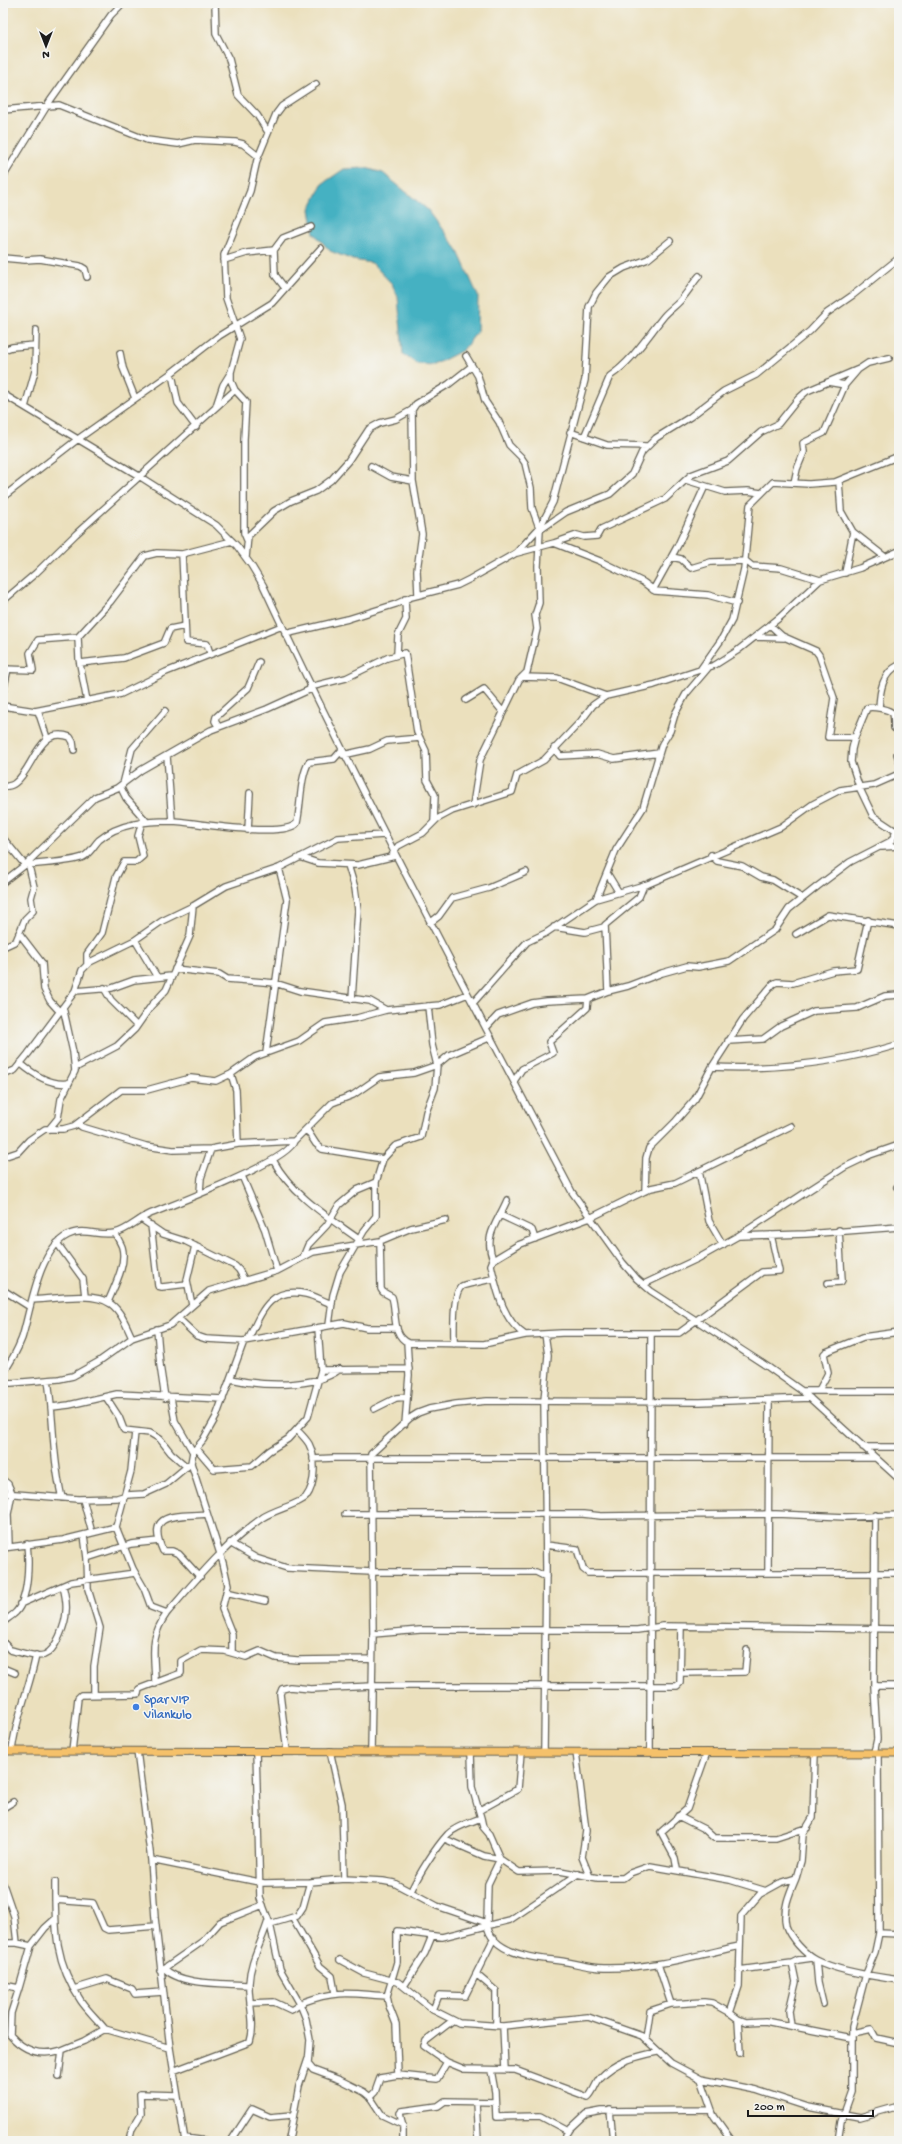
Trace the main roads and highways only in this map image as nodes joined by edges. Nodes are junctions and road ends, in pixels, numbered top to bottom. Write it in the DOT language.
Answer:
graph roads {
  1 [pos="3,1751"];
  2 [pos="899,1753"];
  1 -- 2 [label="main road"];
}
